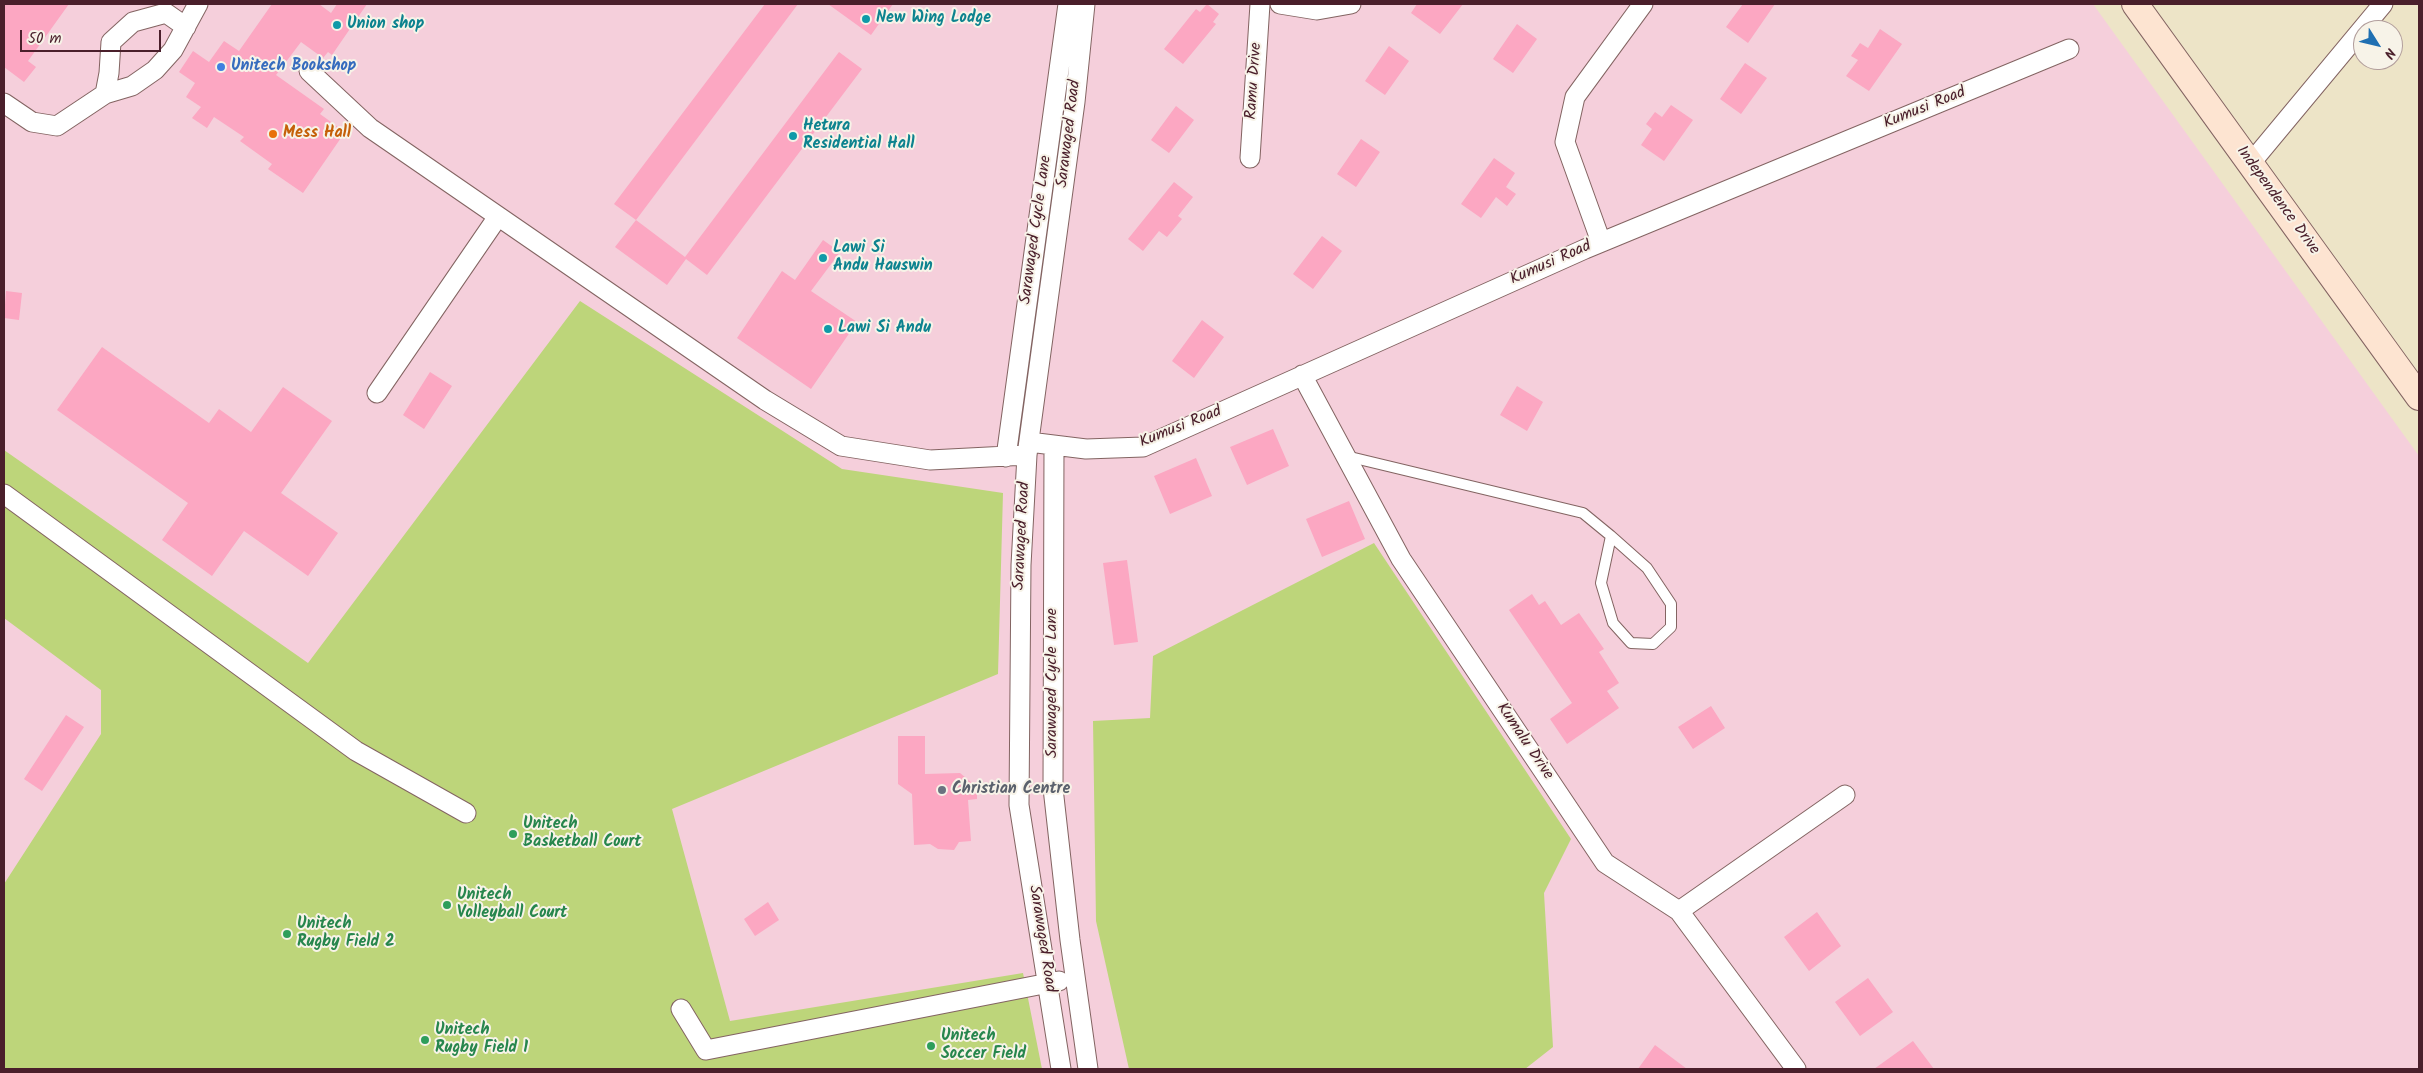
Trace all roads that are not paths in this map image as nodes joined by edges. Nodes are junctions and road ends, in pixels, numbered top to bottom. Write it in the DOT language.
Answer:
graph roads {
  1 [pos="198,4"];
  2 [pos="1068,4"];
  3 [pos="1085,4"];
  4 [pos="1260,4"];
  5 [pos="1280,4"];
  6 [pos="1351,4"];
  7 [pos="1642,4"];
  8 [pos="2135,4"];
  9 [pos="2383,4"];
  10 [pos="186,27"];
  11 [pos="2069,50"];
  12 [pos="309,72"];
  13 [pos="105,94"];
  14 [pos="4,103"];
  15 [pos="1250,158"];
  16 [pos="2250,164"];
  17 [pos="497,218"];
  18 [pos="1601,242"];
  19 [pos="1302,375"];
  20 [pos="377,393"];
  21 [pos="2419,398"];
  22 [pos="1054,445"];
  23 [pos="1028,448"];
  24 [pos="1346,456"];
  25 [pos="1006,457"];
  26 [pos="4,494"];
  27 [pos="1611,536"];
  28 [pos="1845,795"];
  29 [pos="466,813"];
  30 [pos="1680,912"];
  31 [pos="1075,978"];
  32 [pos="681,1010"];
  33 [pos="1061,1069"];
  34 [pos="1088,1069"];
  35 [pos="1796,1069"];
  1 -- 10 [label="street"];
  2 -- 25 [label="street, Sarawaged Cycle Lane"];
  3 -- 23 [label="street, Sarawaged Road"];
  4 -- 15 [label="street, Ramu Drive"];
  5 -- 6 [label="street"];
  7 -- 18 [label="street"];
  8 -- 16 [label="main road, Independence Drive"];
  9 -- 16 [label="street"];
  10 -- 13 [label="street"];
  10 -- 13 [label="street"];
  11 -- 18 [label="street, Kumusi Road"];
  12 -- 17 [label="street, Kumusi Road"];
  13 -- 14 [label="street"];
  16 -- 21 [label="main road, Independence Drive"];
  17 -- 20 [label="street"];
  17 -- 25 [label="street, Kumusi Road"];
  18 -- 19 [label="street, Kumusi Road"];
  19 -- 22 [label="street, Kumusi Road"];
  19 -- 24 [label="street, Kumalu Drive"];
  22 -- 23 [label="street, Kumusi Road"];
  22 -- 31 [label="street, Sarawaged Cycle Lane"];
  23 -- 25 [label="street, Kumusi Road"];
  23 -- 33 [label="street, Sarawaged Road"];
  24 -- 27 [label="lane"];
  24 -- 30 [label="street, Kumalu Drive"];
  26 -- 29 [label="street"];
  27 -- 27 [label="lane"];
  28 -- 30 [label="street"];
  30 -- 35 [label="street, Kumalu Drive"];
  31 -- 32 [label="street"];
  31 -- 34 [label="street, Sarawaged Cycle Lane"];
}
